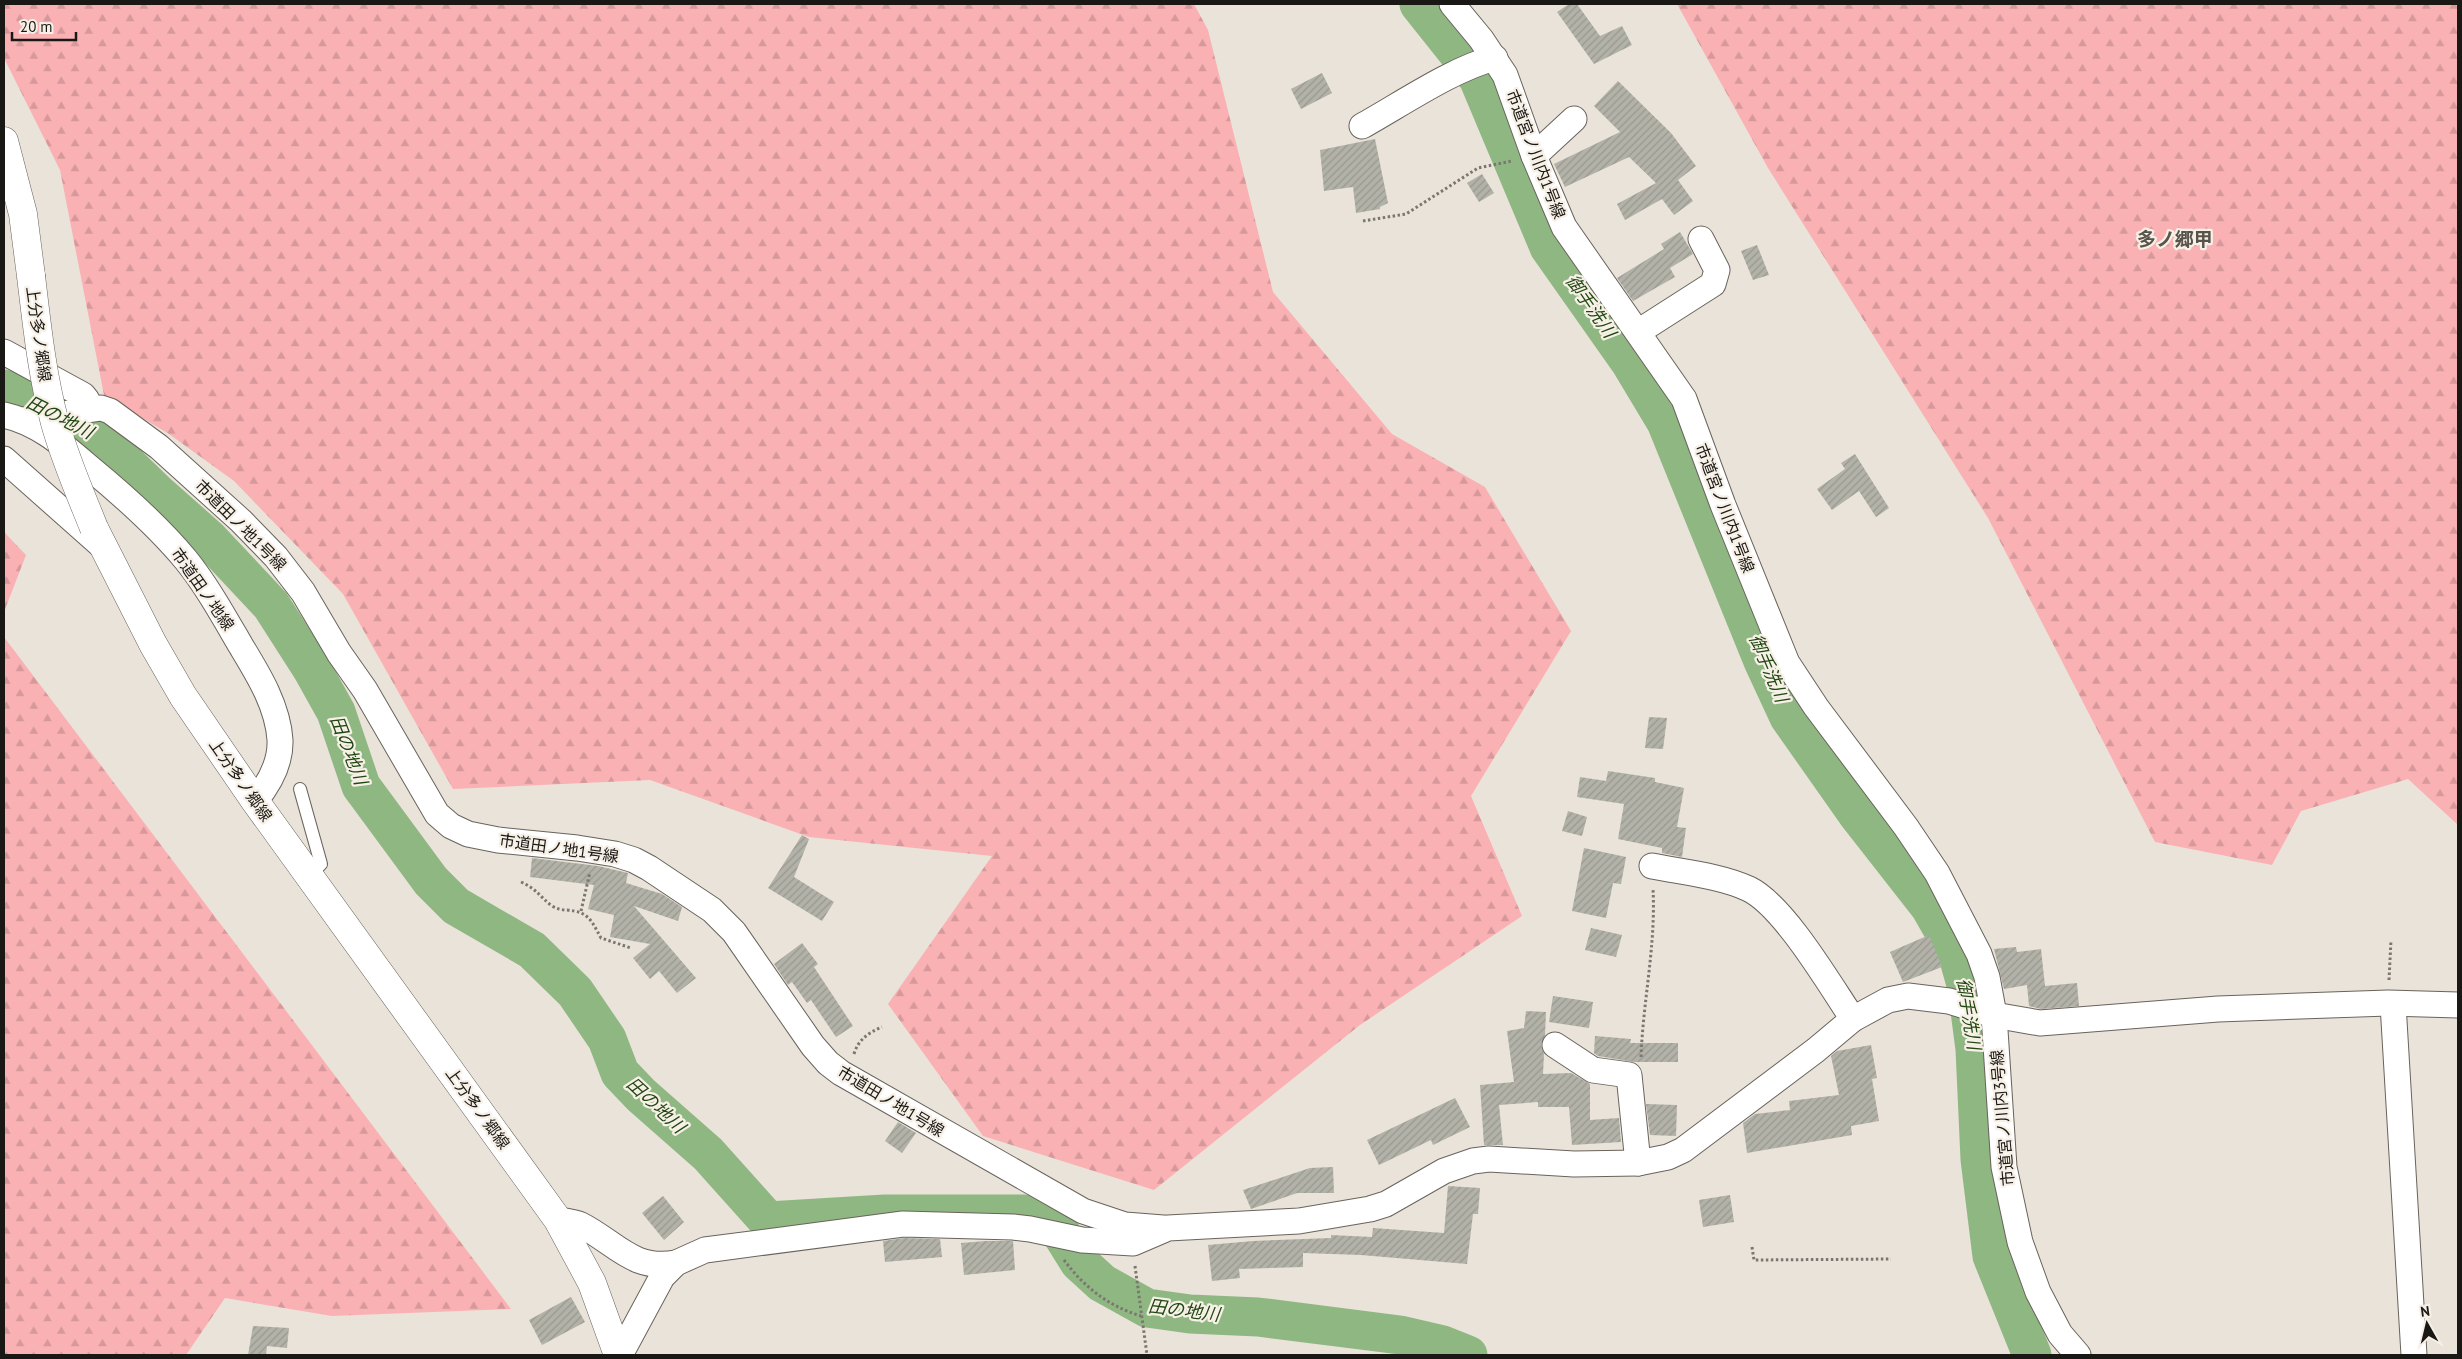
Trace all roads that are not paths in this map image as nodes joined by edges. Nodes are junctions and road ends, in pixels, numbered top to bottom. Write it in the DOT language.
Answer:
graph roads {
  1 [pos="1452,4"];
  2 [pos="1488,60"];
  3 [pos="1574,119"];
  4 [pos="1362,126"];
  5 [pos="4,142"];
  6 [pos="1534,156"];
  7 [pos="1701,239"];
  8 [pos="1638,332"];
  9 [pos="4,352"];
  10 [pos="83,411"];
  11 [pos="13,418"];
  12 [pos="4,459"];
  13 [pos="98,537"];
  14 [pos="300,789"];
  15 [pos="255,801"];
  16 [pos="1652,866"];
  17 [pos="309,877"];
  18 [pos="2391,1004"];
  19 [pos="2458,1005"];
  20 [pos="1988,1013"];
  21 [pos="1853,1019"];
  22 [pos="1555,1045"];
  23 [pos="1638,1163"];
  24 [pos="558,1220"];
  25 [pos="1168,1228"];
  26 [pos="676,1263"];
  27 [pos="619,1355"];
  28 [pos="2078,1355"];
  29 [pos="2414,1355"];
  1 -- 2 [label="street, 市道宮ノ川内1号線"];
  2 -- 4 [label="street"];
  2 -- 6 [label="street, 市道宮ノ川内1号線"];
  3 -- 6 [label="street"];
  5 -- 13 [label="main road, 上分多ノ郷線, bridge"];
  6 -- 8 [label="street, 市道宮ノ川内1号線"];
  7 -- 8 [label="street"];
  8 -- 20 [label="street, 市道宮ノ川内1号線"];
  9 -- 10 [label="street"];
  10 -- 11 [label="street, 市道田ノ地1号線"];
  10 -- 25 [label="street, 市道田ノ地1号線"];
  11 -- 15 [label="street, 市道田ノ地線"];
  12 -- 13 [label="street"];
  13 -- 15 [label="main road, 上分多ノ郷線"];
  14 -- 17 [label="lane"];
  15 -- 17 [label="main road, 上分多ノ郷線"];
  16 -- 21 [label="street"];
  17 -- 24 [label="main road, 上分多ノ郷線"];
  18 -- 19 [label="street"];
  18 -- 20 [label="street"];
  18 -- 29 [label="street"];
  20 -- 21 [label="street"];
  20 -- 28 [label="street, 市道宮ノ川内3号線"];
  21 -- 23 [label="street"];
  22 -- 23 [label="street"];
  23 -- 25 [label="street"];
  24 -- 26 [label="street"];
  24 -- 27 [label="main road, 上分多ノ郷線"];
  25 -- 26 [label="street"];
  26 -- 27 [label="street"];
}
